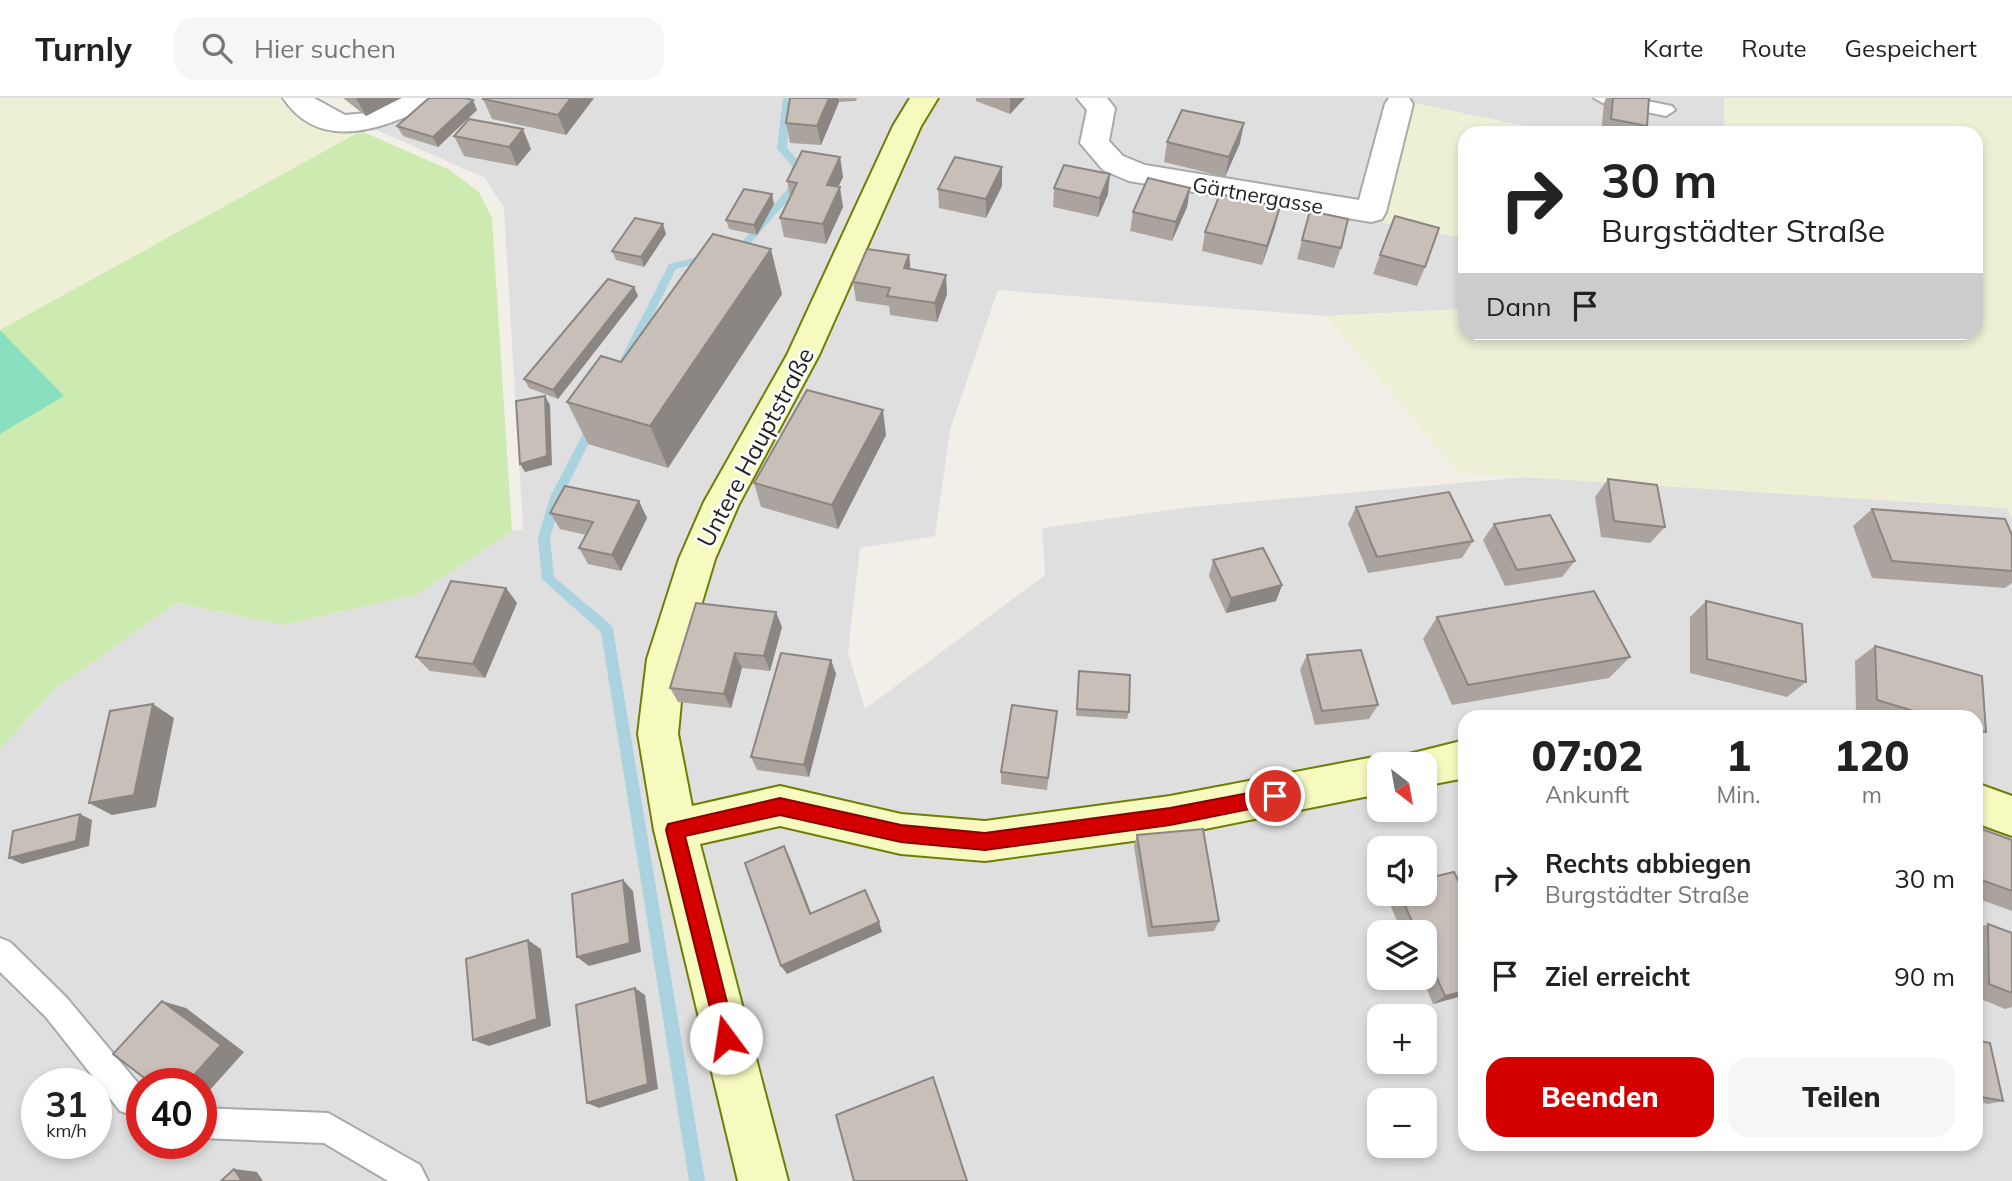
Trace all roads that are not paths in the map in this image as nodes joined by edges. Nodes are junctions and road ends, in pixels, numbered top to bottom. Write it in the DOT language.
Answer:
graph roads {
  1 [pos="297,98"];
  2 [pos="424,98"];
  3 [pos="924,98"];
  4 [pos="1091,98"];
  5 [pos="1603,98"];
  6 [pos="1400,101"];
  7 [pos="1666,110"];
  8 [pos="1458,760"];
  9 [pos="1437,764"];
  10 [pos="1367,777"];
  11 [pos="1983,806"];
  12 [pos="2012,816"];
  13 [pos="675,830"];
  14 [pos="0,952"];
  15 [pos="126,1094"];
  16 [pos="217,1124"];
  17 [pos="412,1181"];
  18 [pos="763,1181"];
  1 -- 2 [label="street"];
  3 -- 13 [label="street, Untere Hauptstraße"];
  4 -- 6 [label="street, Gärtnergasse"];
  5 -- 7 [label="lane"];
  8 -- 9 [label="street"];
  10 -- 13 [label="street"];
  11 -- 12 [label="street"];
  13 -- 18 [label="street, Untere Hauptstraße"];
  14 -- 15 [label="lane"];
  16 -- 17 [label="lane"];
}
